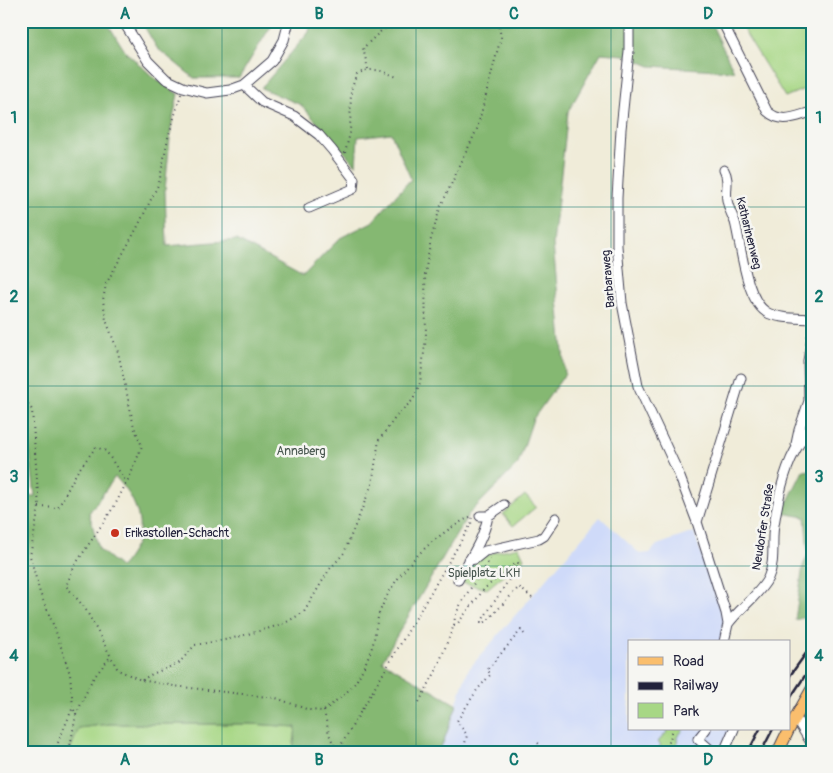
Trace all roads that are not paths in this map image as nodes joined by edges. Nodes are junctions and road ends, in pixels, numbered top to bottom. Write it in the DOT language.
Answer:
graph roads {
  1 [pos="123,21"];
  2 [pos="290,21"];
  3 [pos="628,21"];
  4 [pos="722,21"];
  5 [pos="244,85"];
  6 [pos="811,112"];
  7 [pos="724,170"];
  8 [pos="309,208"];
  9 [pos="812,320"];
  10 [pos="812,337"];
  11 [pos="741,378"];
  12 [pos="812,425"];
  13 [pos="795,451"];
  14 [pos="504,505"];
  15 [pos="556,518"];
  16 [pos="697,522"];
  17 [pos="469,560"];
  18 [pos="458,580"];
  19 [pos="728,624"];
  20 [pos="724,640"];
  21 [pos="812,689"];
  22 [pos="796,717"];
  23 [pos="790,727"];
  24 [pos="705,730"];
  25 [pos="734,730"];
  26 [pos="789,730"];
  27 [pos="812,744"];
  28 [pos="713,752"];
  29 [pos="724,752"];
  30 [pos="778,752"];
  1 -- 5 [label="street"];
  2 -- 5 [label="street"];
  3 -- 16 [label="street, Barbaraweg"];
  4 -- 6 [label="street"];
  5 -- 8 [label="street"];
  7 -- 9 [label="street, Katharinenweg"];
  10 -- 13 [label="street"];
  11 -- 16 [label="street"];
  12 -- 13 [label="street, Neudorfer Straße"];
  13 -- 19 [label="street, Neudorfer Straße"];
  14 -- 17 [label="street"];
  15 -- 17 [label="street"];
  16 -- 19 [label="street, Barbaraweg"];
  17 -- 18 [label="street"];
  19 -- 20 [label="street, Barbaraweg"];
  21 -- 22 [label="main road"];
  22 -- 23 [label="main road"];
  22 -- 27 [label="street"];
  24 -- 28 [label="street"];
  25 -- 29 [label="street"];
  26 -- 30 [label="main road"];
}
